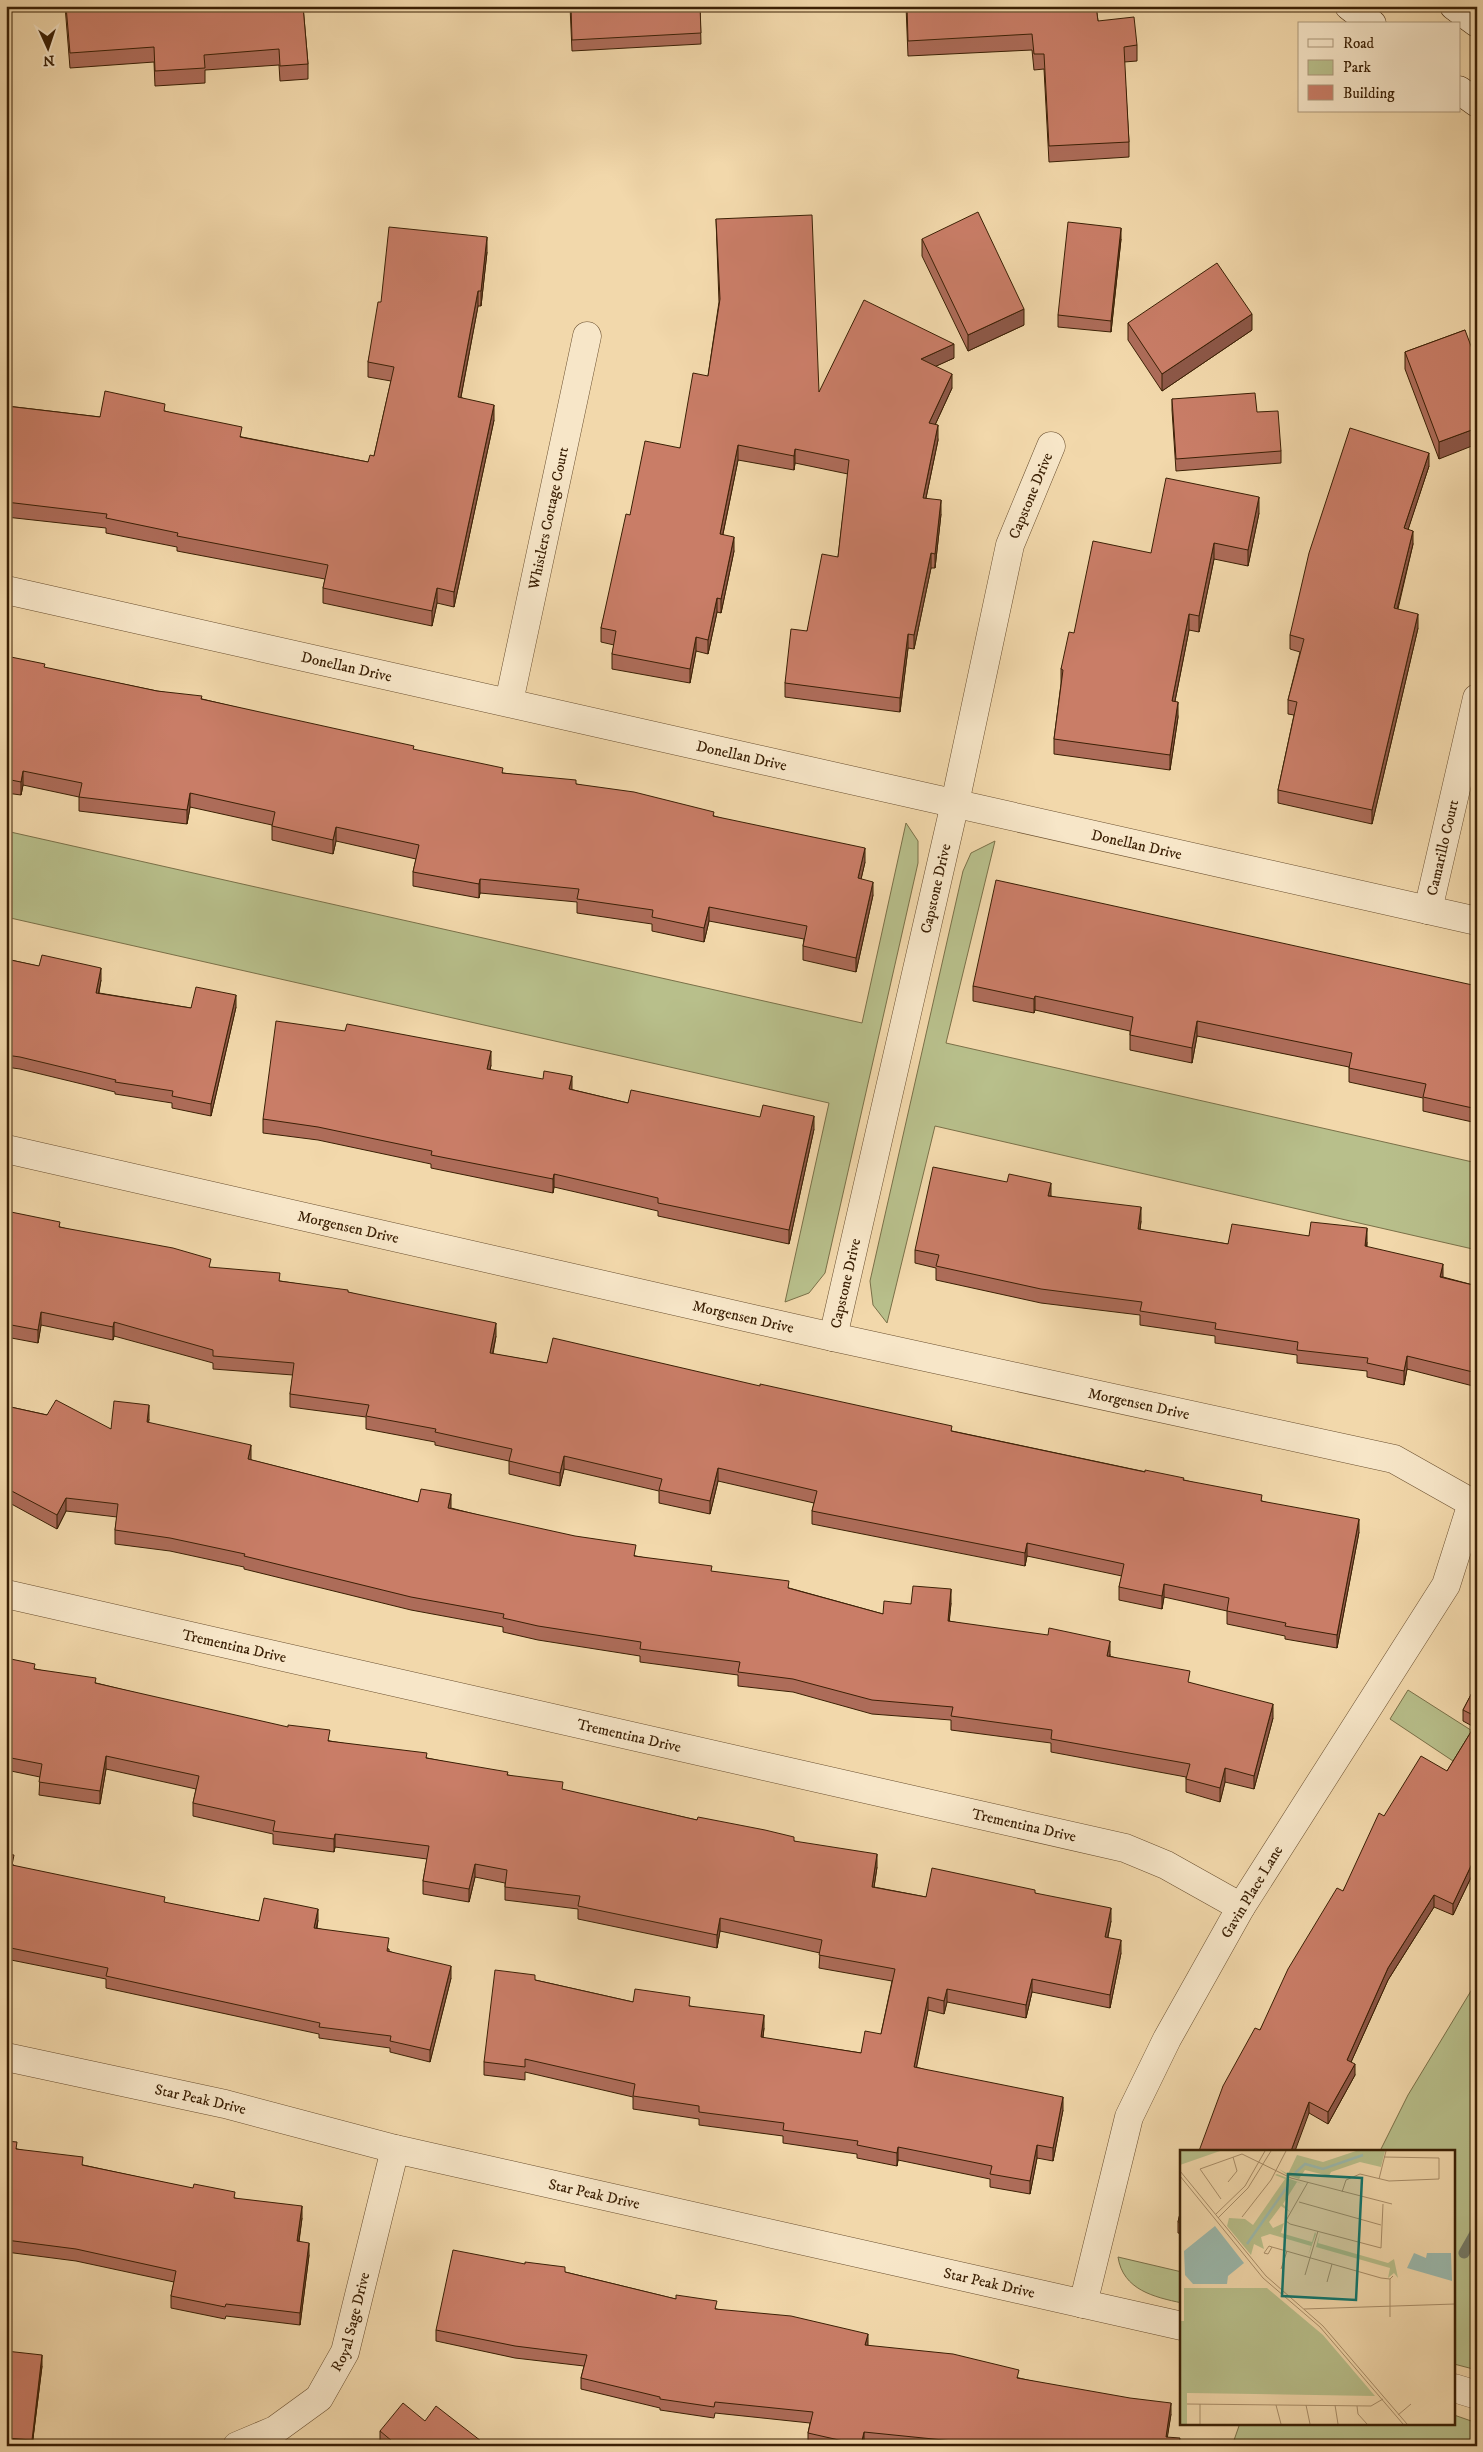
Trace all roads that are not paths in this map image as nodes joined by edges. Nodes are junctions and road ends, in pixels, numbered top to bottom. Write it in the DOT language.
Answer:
graph roads {
  1 [pos="1349,6"];
  2 [pos="1454,6"];
  3 [pos="1369,22"];
  4 [pos="1477,23"];
  5 [pos="1460,91"];
  6 [pos="1477,103"];
  7 [pos="587,336"];
  8 [pos="1051,446"];
  9 [pos="6,590"];
  10 [pos="1477,698"];
  11 [pos="509,702"];
  12 [pos="955,803"];
  13 [pos="1428,910"];
  14 [pos="1477,921"];
  15 [pos="6,1149"];
  16 [pos="833,1336"];
  17 [pos="1472,1503"];
  18 [pos="6,1594"];
  19 [pos="1241,1907"];
  20 [pos="6,2057"];
  21 [pos="395,2150"];
  22 [pos="1083,2304"];
  23 [pos="1180,2326"];
  24 [pos="1456,2389"];
  25 [pos="1477,2395"];
  26 [pos="237,2446"];
  1 -- 3 [label="street"];
  2 -- 4 [label="street"];
  5 -- 6 [label="street"];
  7 -- 11 [label="street, Whistlers Cottage Court"];
  8 -- 12 [label="street, Capstone Drive"];
  9 -- 11 [label="street, Donellan Drive"];
  10 -- 13 [label="street, Camarillo Court"];
  11 -- 12 [label="street, Donellan Drive"];
  12 -- 13 [label="street, Donellan Drive"];
  12 -- 16 [label="street, Capstone Drive"];
  13 -- 14 [label="street, Donellan Drive"];
  15 -- 16 [label="street, Morgensen Drive"];
  16 -- 17 [label="street, Morgensen Drive"];
  17 -- 19 [label="street, Gavin Place Lane"];
  18 -- 19 [label="street, Trementina Drive"];
  19 -- 22 [label="street, Gavin Place Lane"];
  20 -- 21 [label="street, Star Peak Drive"];
  21 -- 22 [label="street, Star Peak Drive"];
  21 -- 26 [label="street, Royal Sage Drive"];
  22 -- 23 [label="street, Star Peak Drive"];
  24 -- 25 [label="street"];
}
